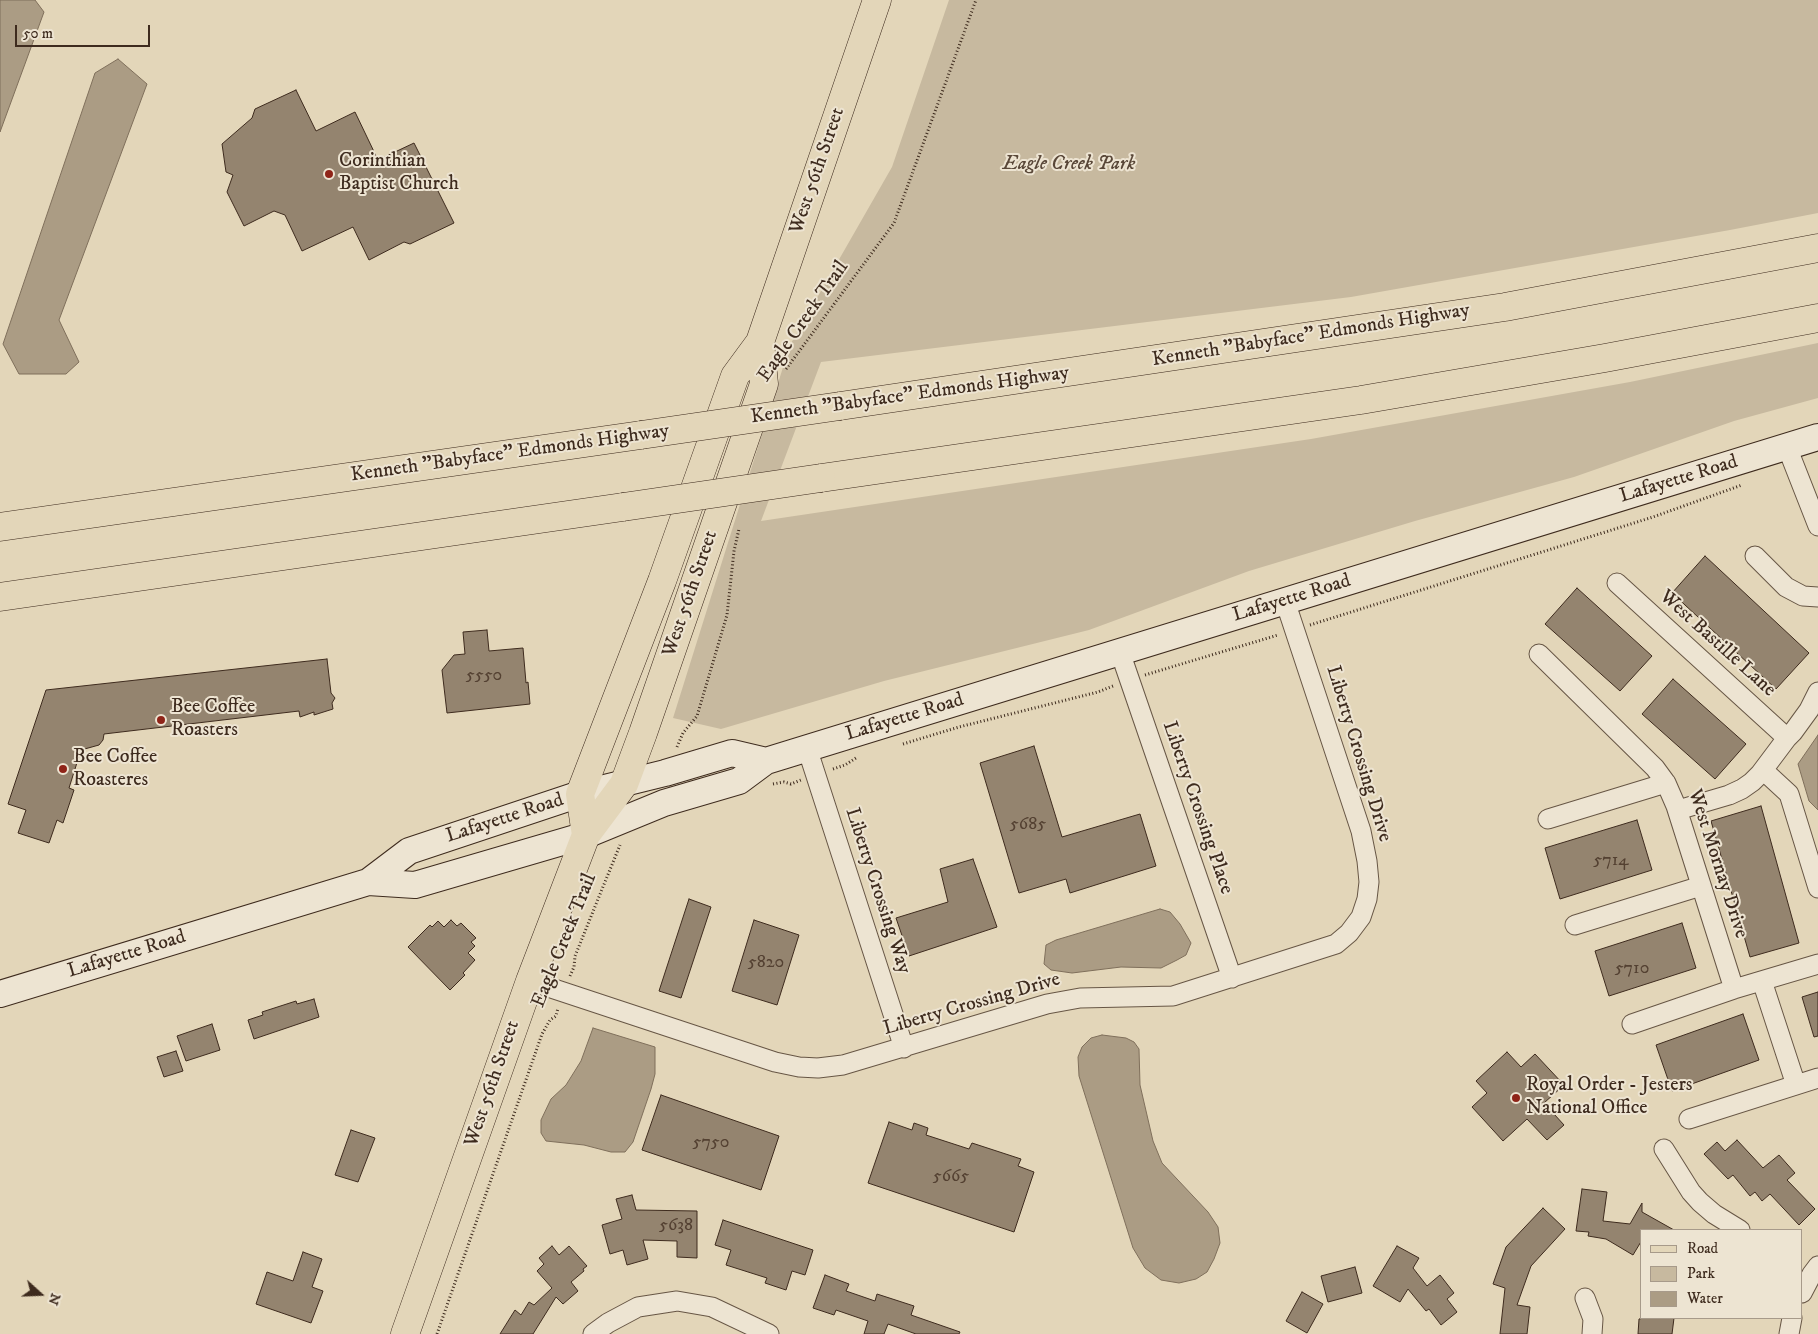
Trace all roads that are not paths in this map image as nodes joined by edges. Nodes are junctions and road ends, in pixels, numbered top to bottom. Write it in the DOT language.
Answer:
graph roads {
  1 [pos="877,0"];
  2 [pos="1818,248"];
  3 [pos="1818,318"];
  4 [pos="760,342"];
  5 [pos="1818,437"];
  6 [pos="1787,447"];
  7 [pos="1818,526"];
  8 [pos="0,527"];
  9 [pos="1755,556"];
  10 [pos="1617,583"];
  11 [pos="0,597"];
  12 [pos="1818,597"];
  13 [pos="1285,602"];
  14 [pos="1120,652"];
  15 [pos="1540,654"];
  16 [pos="1818,692"];
  17 [pos="1787,738"];
  18 [pos="807,748"];
  19 [pos="766,761"];
  20 [pos="1763,770"];
  21 [pos="1666,783"];
  22 [pos="624,784"];
  23 [pos="580,794"];
  24 [pos="1678,810"];
  25 [pos="1548,819"];
  26 [pos="586,835"];
  27 [pos="368,882"];
  28 [pos="1701,886"];
  29 [pos="1818,888"];
  30 [pos="1575,925"];
  31 [pos="1818,964"];
  32 [pos="1232,978"];
  33 [pos="530,981"];
  34 [pos="1762,981"];
  35 [pos="1734,990"];
  36 [pos="0,994"];
  37 [pos="1632,1024"];
  38 [pos="904,1048"];
  39 [pos="1818,1078"];
  40 [pos="1796,1085"];
  41 [pos="1689,1119"];
  42 [pos="1664,1149"];
  43 [pos="1738,1229"];
  44 [pos="1811,1269"];
  45 [pos="1803,1290"];
  46 [pos="1586,1298"];
  47 [pos="1792,1319"];
  48 [pos="405,1334"];
  49 [pos="593,1334"];
  50 [pos="770,1334"];
  51 [pos="1592,1334"];
  52 [pos="1789,1334"];
  1 -- 4 [label="main road, West 56th Street"];
  2 -- 8 [label="main road, Kenneth \"Babyface\" Edmonds Highway, bridge"];
  3 -- 11 [label="main road, bridge"];
  4 -- 22 [label="main road, West 56th Street"];
  4 -- 23 [label="main road, West 56th Street"];
  5 -- 6 [label="main road, Lafayette Road"];
  6 -- 7 [label="street"];
  6 -- 13 [label="main road, Lafayette Road"];
  9 -- 12 [label="street"];
  10 -- 17 [label="street, West Bastille Lane"];
  13 -- 14 [label="main road, Lafayette Road"];
  13 -- 32 [label="street, Liberty Crossing Drive"];
  14 -- 18 [label="main road, Lafayette Road"];
  14 -- 32 [label="street, Liberty Crossing Place"];
  15 -- 21 [label="street, West Mornay Drive"];
  16 -- 17 [label="street"];
  17 -- 20 [label="street"];
  18 -- 19 [label="main road, Lafayette Road"];
  18 -- 38 [label="street, Liberty Crossing Way"];
  19 -- 22 [label="main road, Lafayette Road"];
  19 -- 26 [label="main road, Lafayette Road"];
  20 -- 24 [label="street"];
  20 -- 29 [label="street"];
  21 -- 24 [label="street, West Mornay Drive"];
  21 -- 25 [label="street"];
  22 -- 23 [label="main road, Lafayette Road"];
  22 -- 26 [label="main road, West 56th Street"];
  23 -- 26 [label="main road, West 56th Street"];
  23 -- 27 [label="main road, Lafayette Road"];
  24 -- 28 [label="street, West Mornay Drive"];
  26 -- 27 [label="main road, Lafayette Road"];
  26 -- 33 [label="main road, West 56th Street"];
  27 -- 36 [label="main road, Lafayette Road"];
  28 -- 30 [label="street"];
  28 -- 35 [label="street, West Mornay Drive"];
  31 -- 34 [label="street"];
  32 -- 38 [label="street, Liberty Crossing Drive"];
  33 -- 38 [label="street, Liberty Crossing Drive"];
  33 -- 48 [label="main road, West 56th Street"];
  34 -- 35 [label="street"];
  34 -- 40 [label="street"];
  35 -- 37 [label="street"];
  39 -- 40 [label="street"];
  40 -- 41 [label="street"];
  42 -- 43 [label="street"];
  44 -- 45 [label="street"];
  46 -- 51 [label="street"];
  47 -- 52 [label="street"];
  49 -- 50 [label="street"];
}
